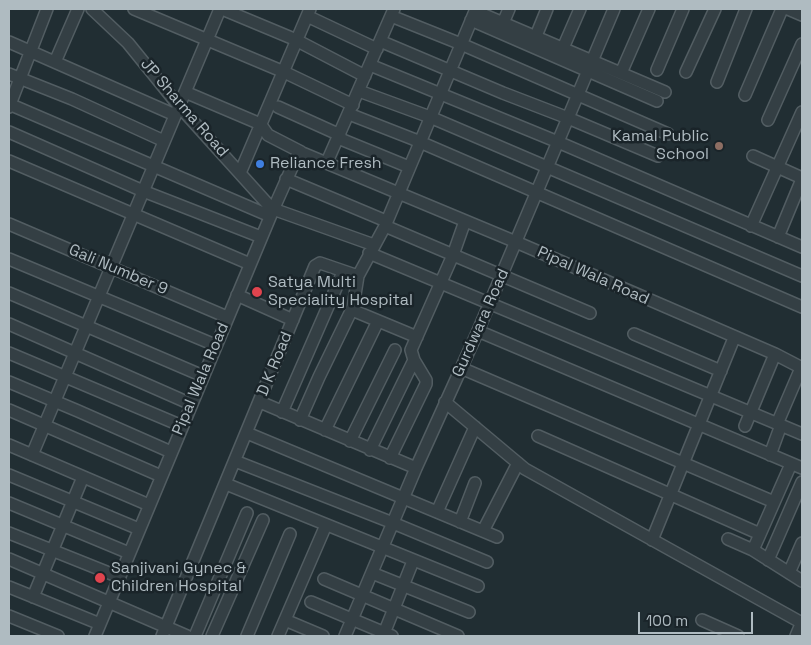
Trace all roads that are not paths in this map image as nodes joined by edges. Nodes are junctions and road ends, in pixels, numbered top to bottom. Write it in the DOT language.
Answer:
graph roads {
  1 [pos="47,9"];
  2 [pos="78,9"];
  3 [pos="92,9"];
  4 [pos="134,9"];
  5 [pos="221,9"];
  6 [pos="509,9"];
  7 [pos="547,9"];
  8 [pos="580,9"];
  9 [pos="614,9"];
  10 [pos="649,9"];
  11 [pos="682,9"];
  12 [pos="715,9"];
  13 [pos="746,9"];
  14 [pos="782,9"];
  15 [pos="788,9"];
  16 [pos="309,12"];
  17 [pos="392,13"];
  18 [pos="474,13"];
  19 [pos="802,15"];
  20 [pos="503,22"];
  21 [pos="536,36"];
  22 [pos="207,39"];
  23 [pos="297,41"];
  24 [pos="9,42"];
  25 [pos="461,44"];
  26 [pos="802,44"];
  27 [pos="379,45"];
  28 [pos="563,48"];
  29 [pos="31,51"];
  30 [pos="55,62"];
  31 [pos="590,65"];
  32 [pos="367,70"];
  33 [pos="449,70"];
  34 [pos="657,70"];
  35 [pos="284,72"];
  36 [pos="686,72"];
  37 [pos="621,73"];
  38 [pos="9,74"];
  39 [pos="20,79"];
  40 [pos="717,82"];
  41 [pos="359,91"];
  42 [pos="185,92"];
  43 [pos="665,92"];
  44 [pos="440,93"];
  45 [pos="745,95"];
  46 [pos="577,96"];
  47 [pos="657,101"];
  48 [pos="9,105"];
  49 [pos="278,107"];
  50 [pos="351,109"];
  51 [pos="177,110"];
  52 [pos="802,112"];
  53 [pos="430,118"];
  54 [pos="568,118"];
  55 [pos="768,120"];
  56 [pos="261,125"];
  57 [pos="9,132"];
  58 [pos="668,134"];
  59 [pos="339,136"];
  60 [pos="164,141"];
  61 [pos="419,142"];
  62 [pos="558,142"];
  63 [pos="301,152"];
  64 [pos="658,156"];
  65 [pos="753,156"];
  66 [pos="9,161"];
  67 [pos="328,162"];
  68 [pos="153,165"];
  69 [pos="409,167"];
  70 [pos="547,167"];
  71 [pos="778,167"];
  72 [pos="240,173"];
  73 [pos="802,178"];
  74 [pos="286,179"];
  75 [pos="143,191"];
  76 [pos="399,193"];
  77 [pos="537,193"];
  78 [pos="272,212"];
  79 [pos="133,215"];
  80 [pos="465,221"];
  81 [pos="386,223"];
  82 [pos="9,224"];
  83 [pos="752,226"];
  84 [pos="261,237"];
  85 [pos="778,237"];
  86 [pos="516,242"];
  87 [pos="802,247"];
  88 [pos="372,249"];
  89 [pos="453,255"];
  90 [pos="9,259"];
  91 [pos="250,264"];
  92 [pos="111,268"];
  93 [pos="344,272"];
  94 [pos="502,275"];
  95 [pos="358,276"];
  96 [pos="802,276"];
  97 [pos="441,283"];
  98 [pos="9,293"];
  99 [pos="236,295"];
  100 [pos="98,296"];
  101 [pos="801,302"];
  102 [pos="490,303"];
  103 [pos="352,310"];
  104 [pos="590,313"];
  105 [pos="227,317"];
  106 [pos="293,320"];
  107 [pos="378,321"];
  108 [pos="9,324"];
  109 [pos="87,326"];
  110 [pos="478,331"];
  111 [pos="634,334"];
  112 [pos="417,337"];
  113 [pos="734,338"];
  114 [pos="215,345"];
  115 [pos="395,350"];
  116 [pos="75,352"];
  117 [pos="9,353"];
  118 [pos="775,354"];
  119 [pos="414,360"];
  120 [pos="461,368"];
  121 [pos="802,368"];
  122 [pos="720,370"];
  123 [pos="203,376"];
  124 [pos="65,377"];
  125 [pos="9,382"];
  126 [pos="710,396"];
  127 [pos="55,401"];
  128 [pos="260,402"];
  129 [pos="445,402"];
  130 [pos="191,404"];
  131 [pos="9,410"];
  132 [pos="282,412"];
  133 [pos="751,413"];
  134 [pos="300,420"];
  135 [pos="699,424"];
  136 [pos="779,424"];
  137 [pos="44,426"];
  138 [pos="182,426"];
  139 [pos="746,426"];
  140 [pos="475,427"];
  141 [pos="325,430"];
  142 [pos="247,433"];
  143 [pos="802,434"];
  144 [pos="538,436"];
  145 [pos="350,441"];
  146 [pos="9,445"];
  147 [pos="370,450"];
  148 [pos="171,452"];
  149 [pos="32,455"];
  150 [pos="770,455"];
  151 [pos="390,458"];
  152 [pos="235,461"];
  153 [pos="518,463"];
  154 [pos="682,464"];
  155 [pos="791,464"];
  156 [pos="416,468"];
  157 [pos="802,468"];
  158 [pos="9,475"];
  159 [pos="161,476"];
  160 [pos="83,477"];
  161 [pos="802,482"];
  162 [pos="476,483"];
  163 [pos="226,484"];
  164 [pos="670,496"];
  165 [pos="403,498"];
  166 [pos="73,502"];
  167 [pos="774,502"];
  168 [pos="9,504"];
  169 [pos="149,505"];
  170 [pos="437,512"];
  171 [pos="247,513"];
  172 [pos="262,520"];
  173 [pos="460,522"];
  174 [pos="393,523"];
  175 [pos="326,525"];
  176 [pos="63,526"];
  177 [pos="139,529"];
  178 [pos="483,531"];
  179 [pos="9,533"];
  180 [pos="290,534"];
  181 [pos="760,534"];
  182 [pos="497,537"];
  183 [pos="728,539"];
  184 [pos="652,540"];
  185 [pos="802,543"];
  186 [pos="382,549"];
  187 [pos="753,550"];
  188 [pos="52,551"];
  189 [pos="129,553"];
  190 [pos="9,559"];
  191 [pos="768,560"];
  192 [pos="413,561"];
  193 [pos="487,562"];
  194 [pos="372,573"];
  195 [pos="789,573"];
  196 [pos="43,574"];
  197 [pos="119,577"];
  198 [pos="324,579"];
  199 [pos="802,580"];
  200 [pos="404,585"];
  201 [pos="9,586"];
  202 [pos="478,586"];
  203 [pos="362,596"];
  204 [pos="33,597"];
  205 [pos="109,602"];
  206 [pos="311,602"];
  207 [pos="394,609"];
  208 [pos="469,612"];
  209 [pos="9,616"];
  210 [pos="352,619"];
  211 [pos="285,620"];
  212 [pos="702,620"];
  213 [pos="802,623"];
  214 [pos="100,624"];
  215 [pos="164,632"];
  216 [pos="387,635"];
  217 [pos="58,636"];
  218 [pos="95,636"];
  219 [pos="187,636"];
  220 [pos="195,636"];
  221 [pos="212,636"];
  222 [pos="247,636"];
  223 [pos="278,636"];
  224 [pos="323,636"];
  225 [pos="345,636"];
  226 [pos="458,636"];
  227 [pos="738,636"];
  228 [pos="796,636"];
  1 -- 29 [label="street"];
  2 -- 30 [label="street"];
  3 -- 51 [label="street, JP Sharma Road"];
  4 -- 22 [label="street"];
  5 -- 22 [label="street"];
  5 -- 23 [label="street"];
  6 -- 20 [label="street"];
  7 -- 21 [label="street"];
  8 -- 28 [label="street"];
  9 -- 31 [label="street, Gurdwara Road"];
  10 -- 37 [label="street"];
  11 -- 34 [label="street"];
  12 -- 36 [label="street"];
  13 -- 40 [label="street"];
  14 -- 45 [label="street"];
  15 -- 19 [label="street"];
  16 -- 23 [label="street"];
  16 -- 27 [label="street"];
  17 -- 25 [label="street"];
  17 -- 27 [label="street"];
  18 -- 20 [label="street"];
  18 -- 25 [label="street"];
  18 -- 31 [label="street"];
  20 -- 21 [label="street"];
  21 -- 28 [label="street"];
  22 -- 35 [label="street"];
  22 -- 42 [label="street"];
  23 -- 32 [label="street"];
  23 -- 35 [label="street"];
  24 -- 29 [label="street"];
  25 -- 33 [label="street"];
  25 -- 46 [label="street"];
  26 -- 55 [label="street"];
  27 -- 32 [label="street"];
  27 -- 33 [label="street"];
  28 -- 31 [label="street"];
  29 -- 30 [label="street"];
  29 -- 39 [label="street"];
  30 -- 51 [label="street"];
  31 -- 37 [label="street"];
  31 -- 46 [label="street, Gurdwara Road"];
  31 -- 47 [label="street"];
  32 -- 41 [label="street"];
  32 -- 44 [label="street"];
  33 -- 44 [label="street"];
  33 -- 54 [label="street"];
  35 -- 50 [label="street"];
  35 -- 56 [label="street"];
  37 -- 43 [label="street"];
  38 -- 39 [label="street"];
  39 -- 48 [label="street"];
  39 -- 60 [label="street"];
  41 -- 50 [label="street"];
  41 -- 53 [label="street"];
  42 -- 51 [label="street"];
  42 -- 56 [label="street"];
  44 -- 53 [label="street"];
  44 -- 62 [label="street"];
  46 -- 54 [label="street, Gurdwara Road"];
  46 -- 58 [label="street"];
  48 -- 68 [label="street"];
  49 -- 59 [label="street"];
  50 -- 59 [label="street"];
  50 -- 61 [label="street"];
  51 -- 60 [label="street"];
  51 -- 72 [label="street, JP Sharma Road"];
  52 -- 71 [label="street"];
  53 -- 61 [label="street"];
  53 -- 70 [label="street"];
  54 -- 62 [label="street, Gurdwara Road"];
  54 -- 64 [label="street"];
  56 -- 63 [label="street"];
  56 -- 72 [label="street"];
  57 -- 75 [label="street"];
  59 -- 67 [label="street"];
  59 -- 69 [label="street"];
  60 -- 68 [label="street"];
  61 -- 69 [label="street"];
  61 -- 77 [label="street"];
  62 -- 70 [label="street, Gurdwara Road"];
  62 -- 83 [label="street"];
  63 -- 67 [label="street, Pipal Wala Road"];
  63 -- 74 [label="street, Pipal Wala Road"];
  65 -- 71 [label="street"];
  66 -- 79 [label="street"];
  67 -- 76 [label="street, Pipal Wala Road"];
  68 -- 75 [label="street"];
  68 -- 78 [label="street"];
  69 -- 76 [label="street"];
  70 -- 77 [label="street, Gurdwara Road"];
  70 -- 96 [label="street"];
  71 -- 73 [label="street"];
  71 -- 83 [label="street"];
  72 -- 78 [label="street, JP Sharma Road"];
  73 -- 85 [label="street"];
  74 -- 78 [label="street, Pipal Wala Road"];
  74 -- 81 [label="street"];
  75 -- 79 [label="street"];
  75 -- 84 [label="street"];
  76 -- 80 [label="street, Pipal Wala Road"];
  76 -- 81 [label="street"];
  77 -- 86 [label="street, Gurdwara Road"];
  77 -- 101 [label="street"];
  78 -- 84 [label="street, Pipal Wala Road"];
  78 -- 88 [label="street"];
  79 -- 91 [label="street"];
  79 -- 92 [label="street"];
  80 -- 86 [label="street, Pipal Wala Road"];
  80 -- 89 [label="street"];
  81 -- 88 [label="street"];
  81 -- 89 [label="street"];
  82 -- 92 [label="street, Gali Number 9"];
  83 -- 85 [label="street"];
  84 -- 91 [label="street, Pipal Wala Road"];
  85 -- 87 [label="street"];
  86 -- 94 [label="street, Gurdwara Road"];
  86 -- 113 [label="street, Pipal Wala Road"];
  88 -- 95 [label="street"];
  88 -- 97 [label="street"];
  89 -- 94 [label="street"];
  89 -- 97 [label="street"];
  90 -- 100 [label="street"];
  91 -- 99 [label="street, Pipal Wala Road"];
  92 -- 100 [label="street"];
  92 -- 105 [label="street, Gali Number 9"];
  93 -- 95 [label="street, D K Road"];
  93 -- 106 [label="street, D K Road"];
  93 -- 132 [label="street"];
  94 -- 102 [label="street, Gurdwara Road"];
  94 -- 104 [label="street"];
  95 -- 103 [label="street"];
  97 -- 102 [label="street"];
  97 -- 112 [label="street"];
  98 -- 109 [label="street"];
  99 -- 105 [label="street, Pipal Wala Road"];
  99 -- 106 [label="street"];
  100 -- 109 [label="street"];
  100 -- 114 [label="street"];
  102 -- 110 [label="street, Gurdwara Road"];
  102 -- 126 [label="street"];
  103 -- 107 [label="street"];
  103 -- 134 [label="street"];
  105 -- 114 [label="street, Pipal Wala Road"];
  106 -- 128 [label="street, D K Road"];
  107 -- 112 [label="street"];
  107 -- 141 [label="street"];
  108 -- 116 [label="street"];
  109 -- 116 [label="street"];
  109 -- 123 [label="street"];
  110 -- 120 [label="street, Gurdwara Road"];
  110 -- 135 [label="street"];
  111 -- 122 [label="street"];
  112 -- 119 [label="street"];
  113 -- 118 [label="street, Pipal Wala Road"];
  113 -- 122 [label="street"];
  114 -- 123 [label="street, Pipal Wala Road"];
  115 -- 145 [label="street"];
  116 -- 124 [label="street"];
  116 -- 130 [label="street"];
  117 -- 124 [label="street"];
  118 -- 121 [label="street, Pipal Wala Road"];
  118 -- 133 [label="street"];
  119 -- 147 [label="street"];
  119 -- 151 [label="street"];
  120 -- 129 [label="street, Gurdwara Road"];
  120 -- 154 [label="street"];
  121 -- 136 [label="street"];
  122 -- 126 [label="street"];
  123 -- 130 [label="street, Pipal Wala Road"];
  124 -- 127 [label="street"];
  124 -- 138 [label="street"];
  125 -- 127 [label="street"];
  126 -- 133 [label="street"];
  126 -- 135 [label="street"];
  127 -- 137 [label="street"];
  127 -- 148 [label="street"];
  128 -- 132 [label="street"];
  128 -- 142 [label="street, D K Road"];
  129 -- 140 [label="street"];
  129 -- 156 [label="street, Gurdwara Road"];
  130 -- 138 [label="street, Pipal Wala Road"];
  131 -- 137 [label="street"];
  132 -- 134 [label="street"];
  133 -- 136 [label="street"];
  133 -- 139 [label="street"];
  134 -- 141 [label="street"];
  135 -- 150 [label="street"];
  135 -- 154 [label="street"];
  136 -- 143 [label="street"];
  136 -- 150 [label="street"];
  137 -- 149 [label="street"];
  137 -- 159 [label="street"];
  138 -- 148 [label="street, Pipal Wala Road"];
  140 -- 153 [label="street"];
  140 -- 170 [label="street"];
  141 -- 145 [label="street"];
  142 -- 152 [label="street, D K Road"];
  142 -- 165 [label="street"];
  144 -- 164 [label="street"];
  145 -- 147 [label="street"];
  146 -- 149 [label="street"];
  147 -- 151 [label="street"];
  148 -- 159 [label="street, Pipal Wala Road"];
  149 -- 160 [label="street"];
  150 -- 155 [label="street"];
  151 -- 156 [label="street"];
  152 -- 163 [label="street, D K Road"];
  152 -- 174 [label="street"];
  153 -- 178 [label="street"];
  153 -- 184 [label="street"];
  154 -- 164 [label="street"];
  154 -- 167 [label="street"];
  155 -- 157 [label="street"];
  155 -- 167 [label="street"];
  156 -- 165 [label="street, Gurdwara Road"];
  158 -- 166 [label="street"];
  159 -- 169 [label="street, Pipal Wala Road"];
  160 -- 166 [label="street"];
  160 -- 169 [label="street"];
  161 -- 191 [label="street"];
  162 -- 173 [label="street"];
  163 -- 175 [label="street"];
  163 -- 215 [label="street, D K Road"];
  164 -- 181 [label="street"];
  164 -- 184 [label="street"];
  165 -- 170 [label="street"];
  165 -- 174 [label="street, Gurdwara Road"];
  166 -- 176 [label="street"];
  166 -- 177 [label="street"];
  167 -- 181 [label="street"];
  168 -- 176 [label="street"];
  169 -- 177 [label="street, Pipal Wala Road"];
  170 -- 173 [label="street"];
  171 -- 220 [label="street"];
  172 -- 221 [label="street"];
  173 -- 178 [label="street"];
  174 -- 186 [label="street, Gurdwara Road"];
  174 -- 193 [label="street"];
  175 -- 186 [label="street"];
  175 -- 211 [label="street"];
  176 -- 188 [label="street"];
  176 -- 189 [label="street"];
  177 -- 189 [label="street, Pipal Wala Road"];
  178 -- 182 [label="street"];
  179 -- 188 [label="street"];
  180 -- 222 [label="street"];
  181 -- 187 [label="street"];
  183 -- 187 [label="street"];
  184 -- 213 [label="street"];
  185 -- 195 [label="street"];
  186 -- 192 [label="street"];
  186 -- 194 [label="street, Gurdwara Road"];
  187 -- 191 [label="street"];
  188 -- 196 [label="street"];
  188 -- 197 [label="street"];
  189 -- 197 [label="street, Pipal Wala Road"];
  190 -- 196 [label="street"];
  191 -- 195 [label="street"];
  192 -- 200 [label="street"];
  192 -- 202 [label="street"];
  194 -- 200 [label="street"];
  194 -- 203 [label="street, Gurdwara Road"];
  195 -- 199 [label="street"];
  196 -- 204 [label="street"];
  196 -- 205 [label="street"];
  197 -- 205 [label="street, Pipal Wala Road"];
  198 -- 203 [label="street"];
  200 -- 207 [label="street"];
  200 -- 208 [label="street"];
  201 -- 204 [label="street"];
  203 -- 207 [label="street"];
  203 -- 210 [label="street, Gurdwara Road"];
  204 -- 214 [label="street"];
  205 -- 214 [label="street, Pipal Wala Road"];
  205 -- 215 [label="street"];
  206 -- 210 [label="street"];
  207 -- 216 [label="street"];
  207 -- 226 [label="street"];
  209 -- 217 [label="street"];
  210 -- 216 [label="street"];
  210 -- 225 [label="street, Gurdwara Road"];
  211 -- 223 [label="street"];
  211 -- 224 [label="street"];
  212 -- 227 [label="street"];
  213 -- 228 [label="street"];
  214 -- 218 [label="street, Pipal Wala Road"];
  215 -- 219 [label="street"];
}
